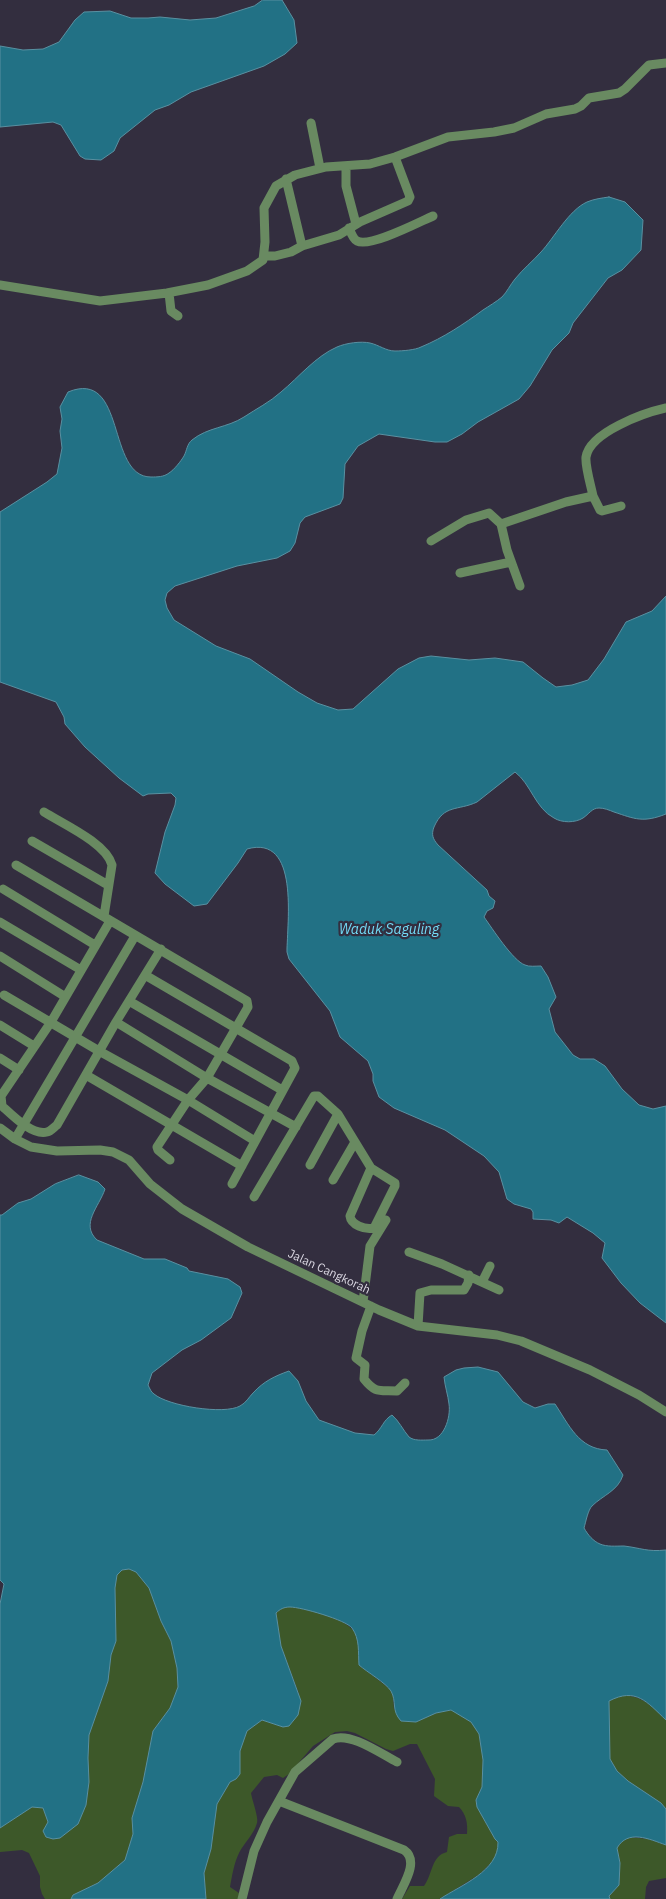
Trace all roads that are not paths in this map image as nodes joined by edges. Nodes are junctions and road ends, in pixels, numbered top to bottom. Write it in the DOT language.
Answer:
graph roads {
  1 [pos="666,63"];
  2 [pos="311,123"];
  3 [pos="395,157"];
  4 [pos="346,167"];
  5 [pos="320,168"];
  6 [pos="286,179"];
  7 [pos="433,216"];
  8 [pos="353,226"];
  9 [pos="302,246"];
  10 [pos="264,256"];
  11 [pos="0,285"];
  12 [pos="169,293"];
  13 [pos="178,316"];
  14 [pos="666,408"];
  15 [pos="593,496"];
  16 [pos="621,506"];
  17 [pos="501,524"];
  18 [pos="431,541"];
  19 [pos="512,562"];
  20 [pos="460,573"];
  21 [pos="520,586"];
  22 [pos="44,812"];
  23 [pos="32,841"];
  24 [pos="16,865"];
  25 [pos="108,885"];
  26 [pos="3,889"];
  27 [pos="107,918"];
  28 [pos="0,922"];
  29 [pos="135,936"];
  30 [pos="95,945"];
  31 [pos="161,949"];
  32 [pos="0,956"];
  33 [pos="81,970"];
  34 [pos="145,975"];
  35 [pos="4,995"];
  36 [pos="64,996"];
  37 [pos="129,1001"];
  38 [pos="50,1022"];
  39 [pos="116,1022"];
  40 [pos="0,1025"];
  41 [pos="235,1029"];
  42 [pos="75,1036"];
  43 [pos="34,1046"];
  44 [pos="99,1051"];
  45 [pos="220,1055"];
  46 [pos="0,1058"];
  47 [pos="19,1070"];
  48 [pos="86,1075"];
  49 [pos="207,1078"];
  50 [pos="282,1090"];
  51 [pos="188,1100"];
  52 [pos="270,1112"];
  53 [pos="338,1114"];
  54 [pos="23,1125"];
  55 [pos="172,1125"];
  56 [pos="296,1127"];
  57 [pos="0,1128"];
  58 [pos="15,1139"];
  59 [pos="255,1141"];
  60 [pos="354,1142"];
  61 [pos="170,1160"];
  62 [pos="310,1165"];
  63 [pos="242,1166"];
  64 [pos="371,1168"];
  65 [pos="333,1180"];
  66 [pos="232,1184"];
  67 [pos="254,1197"];
  68 [pos="386,1220"];
  69 [pos="409,1252"];
  70 [pos="490,1266"];
  71 [pos="469,1276"];
  72 [pos="482,1282"];
  73 [pos="500,1290"];
  74 [pos="367,1304"];
  75 [pos="418,1326"];
  76 [pos="405,1383"];
  77 [pos="666,1412"];
  78 [pos="397,1762"];
  79 [pos="279,1801"];
  80 [pos="242,1899"];
  81 [pos="397,1899"];
  1 -- 3 [label="street"];
  2 -- 5 [label="street"];
  3 -- 4 [label="street"];
  3 -- 8 [label="street"];
  4 -- 5 [label="street"];
  4 -- 8 [label="street"];
  5 -- 6 [label="street"];
  6 -- 9 [label="street"];
  6 -- 10 [label="street"];
  7 -- 8 [label="street"];
  8 -- 9 [label="street"];
  9 -- 10 [label="street"];
  10 -- 12 [label="street"];
  11 -- 12 [label="street"];
  12 -- 13 [label="street"];
  14 -- 15 [label="street"];
  15 -- 16 [label="street"];
  15 -- 17 [label="street"];
  17 -- 18 [label="street"];
  17 -- 19 [label="street"];
  19 -- 20 [label="street"];
  19 -- 21 [label="street"];
  22 -- 25 [label="street"];
  23 -- 25 [label="street"];
  24 -- 27 [label="street"];
  25 -- 27 [label="street"];
  26 -- 30 [label="street"];
  27 -- 29 [label="street"];
  27 -- 30 [label="street"];
  28 -- 33 [label="street"];
  29 -- 31 [label="street"];
  29 -- 42 [label="street"];
  30 -- 33 [label="street"];
  31 -- 34 [label="street"];
  31 -- 41 [label="street"];
  32 -- 36 [label="street"];
  33 -- 36 [label="street"];
  34 -- 37 [label="street"];
  34 -- 41 [label="street"];
  35 -- 38 [label="street"];
  36 -- 38 [label="street"];
  37 -- 39 [label="street"];
  37 -- 45 [label="street"];
  38 -- 42 [label="street"];
  38 -- 43 [label="street"];
  39 -- 44 [label="street"];
  39 -- 49 [label="street"];
  40 -- 43 [label="street"];
  41 -- 45 [label="street"];
  41 -- 50 [label="street"];
  42 -- 44 [label="street"];
  42 -- 54 [label="street"];
  43 -- 47 [label="street"];
  44 -- 48 [label="street"];
  44 -- 51 [label="street"];
  45 -- 49 [label="street"];
  45 -- 50 [label="street"];
  46 -- 47 [label="street"];
  47 -- 54 [label="street"];
  48 -- 54 [label="street"];
  48 -- 55 [label="street"];
  49 -- 51 [label="street"];
  49 -- 52 [label="street"];
  50 -- 52 [label="street"];
  51 -- 55 [label="street"];
  51 -- 59 [label="street"];
  52 -- 56 [label="street"];
  52 -- 59 [label="street"];
  53 -- 56 [label="street"];
  53 -- 60 [label="street"];
  53 -- 62 [label="street"];
  54 -- 58 [label="street"];
  55 -- 61 [label="street"];
  55 -- 63 [label="street"];
  56 -- 67 [label="street"];
  57 -- 58 [label="street, Jalan Cangkorah"];
  58 -- 74 [label="street, Jalan Cangkorah"];
  59 -- 63 [label="street"];
  60 -- 64 [label="street"];
  60 -- 65 [label="street"];
  63 -- 66 [label="street"];
  64 -- 64 [label="street"];
  68 -- 74 [label="street"];
  69 -- 71 [label="street"];
  70 -- 72 [label="street"];
  71 -- 72 [label="street"];
  71 -- 75 [label="street"];
  72 -- 73 [label="street"];
  74 -- 75 [label="street, Jalan Cangkorah"];
  74 -- 76 [label="street"];
  75 -- 77 [label="street, Jalan Cangkorah"];
  78 -- 79 [label="street"];
  79 -- 80 [label="street"];
  79 -- 81 [label="street"];
}
